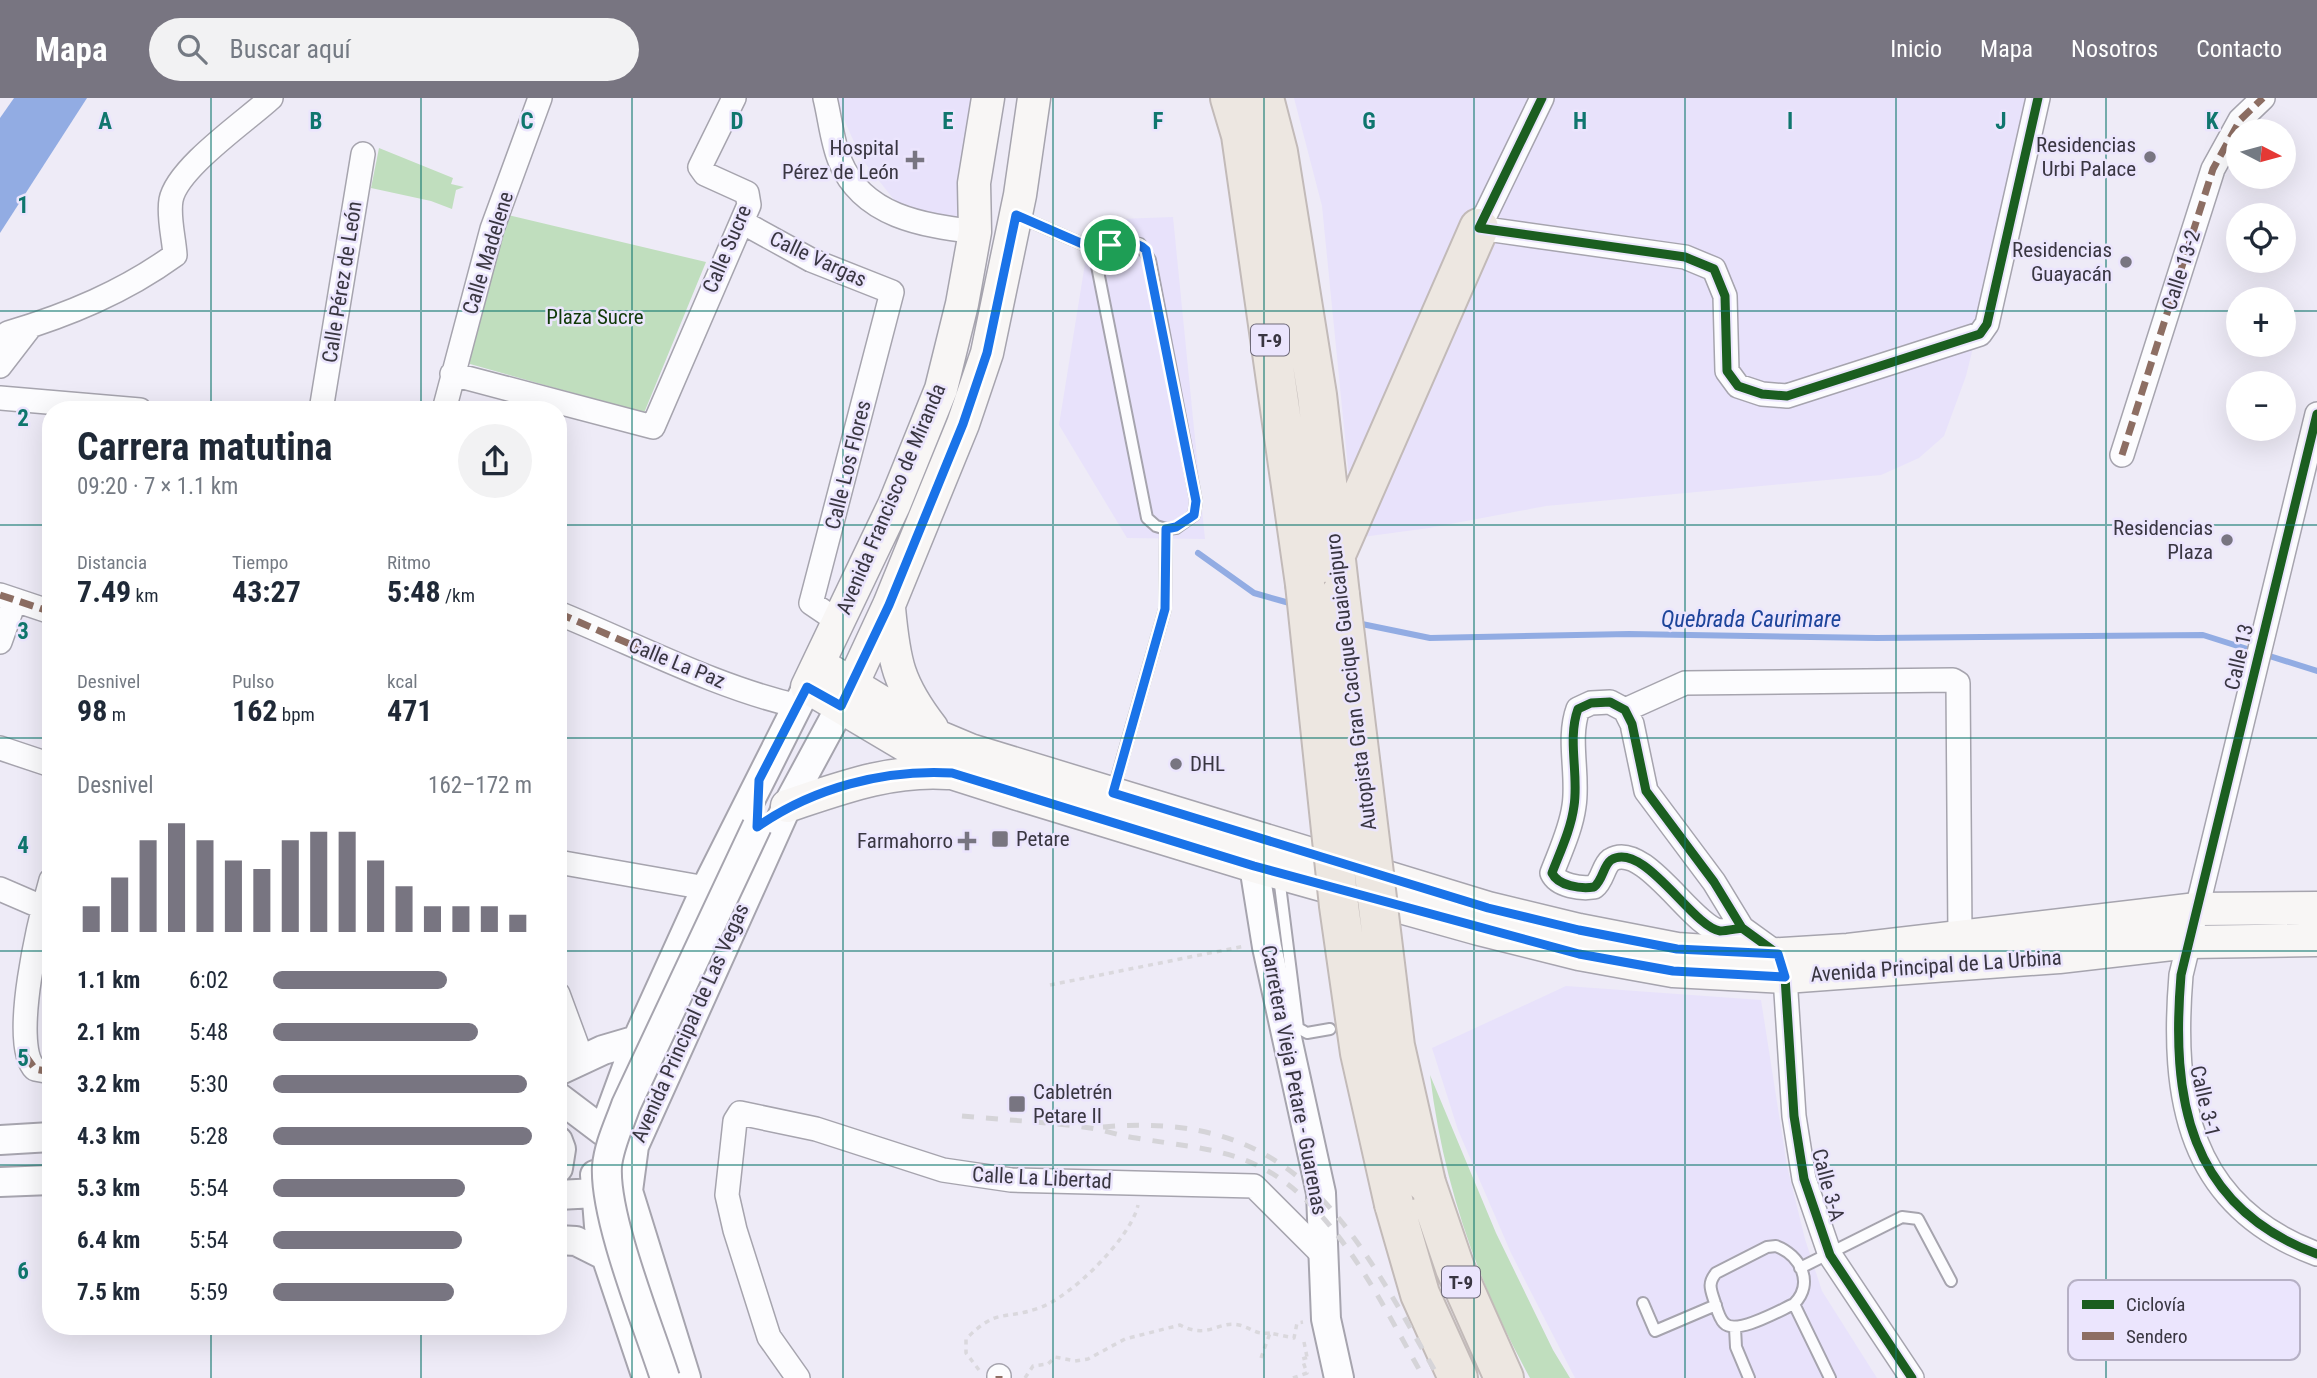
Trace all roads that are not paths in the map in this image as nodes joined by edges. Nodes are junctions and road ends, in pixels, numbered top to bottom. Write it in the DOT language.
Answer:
graph roads {
  1 [pos="271,98"];
  2 [pos="540,98"];
  3 [pos="734,98"];
  4 [pos="825,98"];
  5 [pos="989,98"];
  6 [pos="1034,98"];
  7 [pos="1204,98"];
  8 [pos="1230,98"];
  9 [pos="1264,98"];
  10 [pos="1542,98"];
  11 [pos="2038,98"];
  12 [pos="2263,98"];
  13 [pos="363,154"];
  14 [pos="1016,215"];
  15 [pos="742,222"];
  16 [pos="1479,228"];
  17 [pos="975,232"];
  18 [pos="1101,252"];
  19 [pos="892,294"];
  20 [pos="30,327"];
  21 [pos="0,340"];
  22 [pos="0,366"];
  23 [pos="453,374"];
  24 [pos="0,398"];
  25 [pos="322,401"];
  26 [pos="446,401"];
  27 [pos="544,401"];
  28 [pos="42,402"];
  29 [pos="567,407"];
  30 [pos="2317,414"];
  31 [pos="1284,447"];
  32 [pos="2122,455"];
  33 [pos="1166,529"];
  34 [pos="1336,554"];
  35 [pos="1322,589"];
  36 [pos="7,598"];
  37 [pos="889,605"];
  38 [pos="42,609"];
  39 [pos="567,617"];
  40 [pos="839,622"];
  41 [pos="0,642"];
  42 [pos="808,686"];
  43 [pos="847,695"];
  44 [pos="1625,710"];
  45 [pos="939,737"];
  46 [pos="0,748"];
  47 [pos="42,762"];
  48 [pos="952,773"];
  49 [pos="759,780"];
  50 [pos="1113,793"];
  51 [pos="787,806"];
  52 [pos="757,827"];
  53 [pos="567,864"];
  54 [pos="1266,869"];
  55 [pos="706,888"];
  56 [pos="0,889"];
  57 [pos="42,908"];
  58 [pos="2317,908"];
  59 [pos="2197,909"];
  60 [pos="1742,928"];
  61 [pos="42,931"];
  62 [pos="1960,936"];
  63 [pos="2317,940"];
  64 [pos="2189,942"];
  65 [pos="1781,965"];
  66 [pos="1330,1030"];
  67 [pos="637,1040"];
  68 [pos="567,1047"];
  69 [pos="570,1065"];
  70 [pos="42,1070"];
  71 [pos="567,1104"];
  72 [pos="603,1131"];
  73 [pos="42,1138"];
  74 [pos="0,1140"];
  75 [pos="634,1146"];
  76 [pos="42,1180"];
  77 [pos="0,1182"];
  78 [pos="628,1191"];
  79 [pos="597,1194"];
  80 [pos="567,1195"];
  81 [pos="567,1240"];
  82 [pos="2317,1254"];
  83 [pos="1323,1255"];
  84 [pos="1830,1255"];
  85 [pos="606,1256"];
  86 [pos="1800,1268"];
  87 [pos="1951,1281"];
  88 [pos="1643,1303"];
  89 [pos="1794,1304"];
  90 [pos="1716,1306"];
  91 [pos="1735,1328"];
  92 [pos="647,1378"];
  93 [pos="665,1378"];
  94 [pos="687,1378"];
  95 [pos="798,1378"];
  96 [pos="1339,1378"];
  97 [pos="1458,1378"];
  98 [pos="1504,1378"];
  99 [pos="1749,1378"];
  100 [pos="1830,1378"];
  101 [pos="1912,1378"];
  1 -- 20 [label="street"];
  2 -- 23 [label="street, Calle Madelene"];
  3 -- 15 [label="street, Calle Sucre"];
  4 -- 17 [label="street"];
  5 -- 17 [label="main road, Avenida Francisco de Miranda"];
  6 -- 14 [label="main road, Avenida Francisco de Miranda"];
  7 -- 31 [label="highway, Autopista Gran Cacique Guaicaipuro / T-9"];
  8 -- 31 [label="highway, Autopista Gran Cacique Guaicaipuro / T-9"];
  9 -- 34 [label="highway, Autopista Gran Cacique Guaicaipuro / T-9"];
  10 -- 16 [label="street"];
  11 -- 16 [label="street"];
  12 -- 32 [label="street, Calle 13-2"];
  13 -- 25 [label="street, Calle Pérez de León"];
  14 -- 18 [label="lane"];
  14 -- 37 [label="main road, Avenida Francisco de Miranda"];
  15 -- 19 [label="street, Calle Vargas"];
  15 -- 29 [label="street, Calle Sucre"];
  16 -- 34 [label="highway"];
  17 -- 40 [label="main road, Avenida Francisco de Miranda"];
  18 -- 33 [label="lane"];
  18 -- 33 [label="lane"];
  19 -- 40 [label="street, Calle Los Flores"];
  20 -- 21 [label="street"];
  20 -- 22 [label="street"];
  23 -- 26 [label="street, Calle Madelene"];
  23 -- 27 [label="street"];
  24 -- 28 [label="street"];
  30 -- 59 [label="street, Calle 13"];
  31 -- 35 [label="highway, Autopista Gran Cacique Guaicaipuro / T-9"];
  33 -- 50 [label="lane"];
  34 -- 35 [label="highway, Autopista Gran Cacique Guaicaipuro / T-9"];
  35 -- 97 [label="highway, Autopista Gran Cacique Guaicaipuro / T-9, bridge"];
  35 -- 98 [label="highway, Autopista Gran Cacique Guaicaipuro / T-9, bridge"];
  36 -- 38 [label="street"];
  36 -- 41 [label="street"];
  37 -- 43 [label="main road, Avenida Francisco de Miranda"];
  37 -- 45 [label="main road"];
  39 -- 42 [label="street, Calle La Paz"];
  40 -- 42 [label="main road, Avenida Francisco de Miranda"];
  42 -- 43 [label="main road, Avenida Principal de La Urbina"];
  42 -- 49 [label="street, Avenida Principal de Las Vegas"];
  43 -- 45 [label="main road, Avenida Principal de La Urbina"];
  43 -- 48 [label="main road, Avenida Principal de La Urbina"];
  43 -- 51 [label="street, Avenida Principal de Las Vegas"];
  44 -- 60 [label="street"];
  44 -- 60 [label="street"];
  44 -- 62 [label="street"];
  45 -- 50 [label="main road, Avenida Principal de La Urbina"];
  46 -- 47 [label="street"];
  48 -- 51 [label="main road"];
  48 -- 54 [label="main road, Avenida Principal de La Urbina"];
  49 -- 52 [label="street"];
  49 -- 55 [label="street, Avenida Principal de Las Vegas"];
  50 -- 65 [label="main road, Avenida Principal de La Urbina"];
  51 -- 52 [label="street"];
  51 -- 75 [label="street, Avenida Principal de Las Vegas"];
  52 -- 93 [label="street, bridge"];
  53 -- 55 [label="street"];
  54 -- 65 [label="main road, Avenida Principal de La Urbina"];
  54 -- 66 [label="lane"];
  54 -- 83 [label="street, Carretera Vieja Petare - Guarenas"];
  55 -- 67 [label="street, Avenida Principal de Las Vegas"];
  56 -- 57 [label="street"];
  58 -- 59 [label="main road, Avenida Principal de La Urbina"];
  59 -- 62 [label="main road, Avenida Principal de La Urbina"];
  59 -- 64 [label="street, Calle 13"];
  60 -- 65 [label="street"];
  61 -- 70 [label="street"];
  62 -- 65 [label="main road, Avenida Principal de La Urbina"];
  63 -- 64 [label="main road, Avenida Principal de La Urbina"];
  64 -- 65 [label="main road, Avenida Principal de La Urbina"];
  64 -- 82 [label="street, Calle 3-1"];
  65 -- 84 [label="street, Calle 3-A"];
  67 -- 69 [label="street"];
  67 -- 72 [label="street, Avenida Principal de Las Vegas"];
  68 -- 69 [label="street"];
  71 -- 72 [label="street"];
  72 -- 75 [label="street"];
  72 -- 79 [label="street, Avenida Principal de Las Vegas"];
  73 -- 74 [label="street"];
  75 -- 78 [label="street, Avenida Principal de Las Vegas"];
  76 -- 77 [label="street"];
  78 -- 79 [label="street"];
  78 -- 94 [label="street, Avenida Principal de Las Vegas"];
  79 -- 80 [label="street"];
  79 -- 85 [label="street, Avenida Principal de Las Vegas"];
  81 -- 85 [label="street"];
  83 -- 95 [label="street, Calle La Libertad"];
  83 -- 96 [label="street, Carretera Vieja Petare - Guarenas"];
  84 -- 86 [label="lane"];
  84 -- 87 [label="lane"];
  84 -- 101 [label="street, Calle 3-A"];
  85 -- 92 [label="street, Avenida Principal de Las Vegas"];
  86 -- 89 [label="lane"];
  86 -- 90 [label="lane"];
  88 -- 90 [label="lane"];
  89 -- 91 [label="lane"];
  89 -- 100 [label="lane"];
  90 -- 91 [label="lane"];
  91 -- 99 [label="lane"];
}
